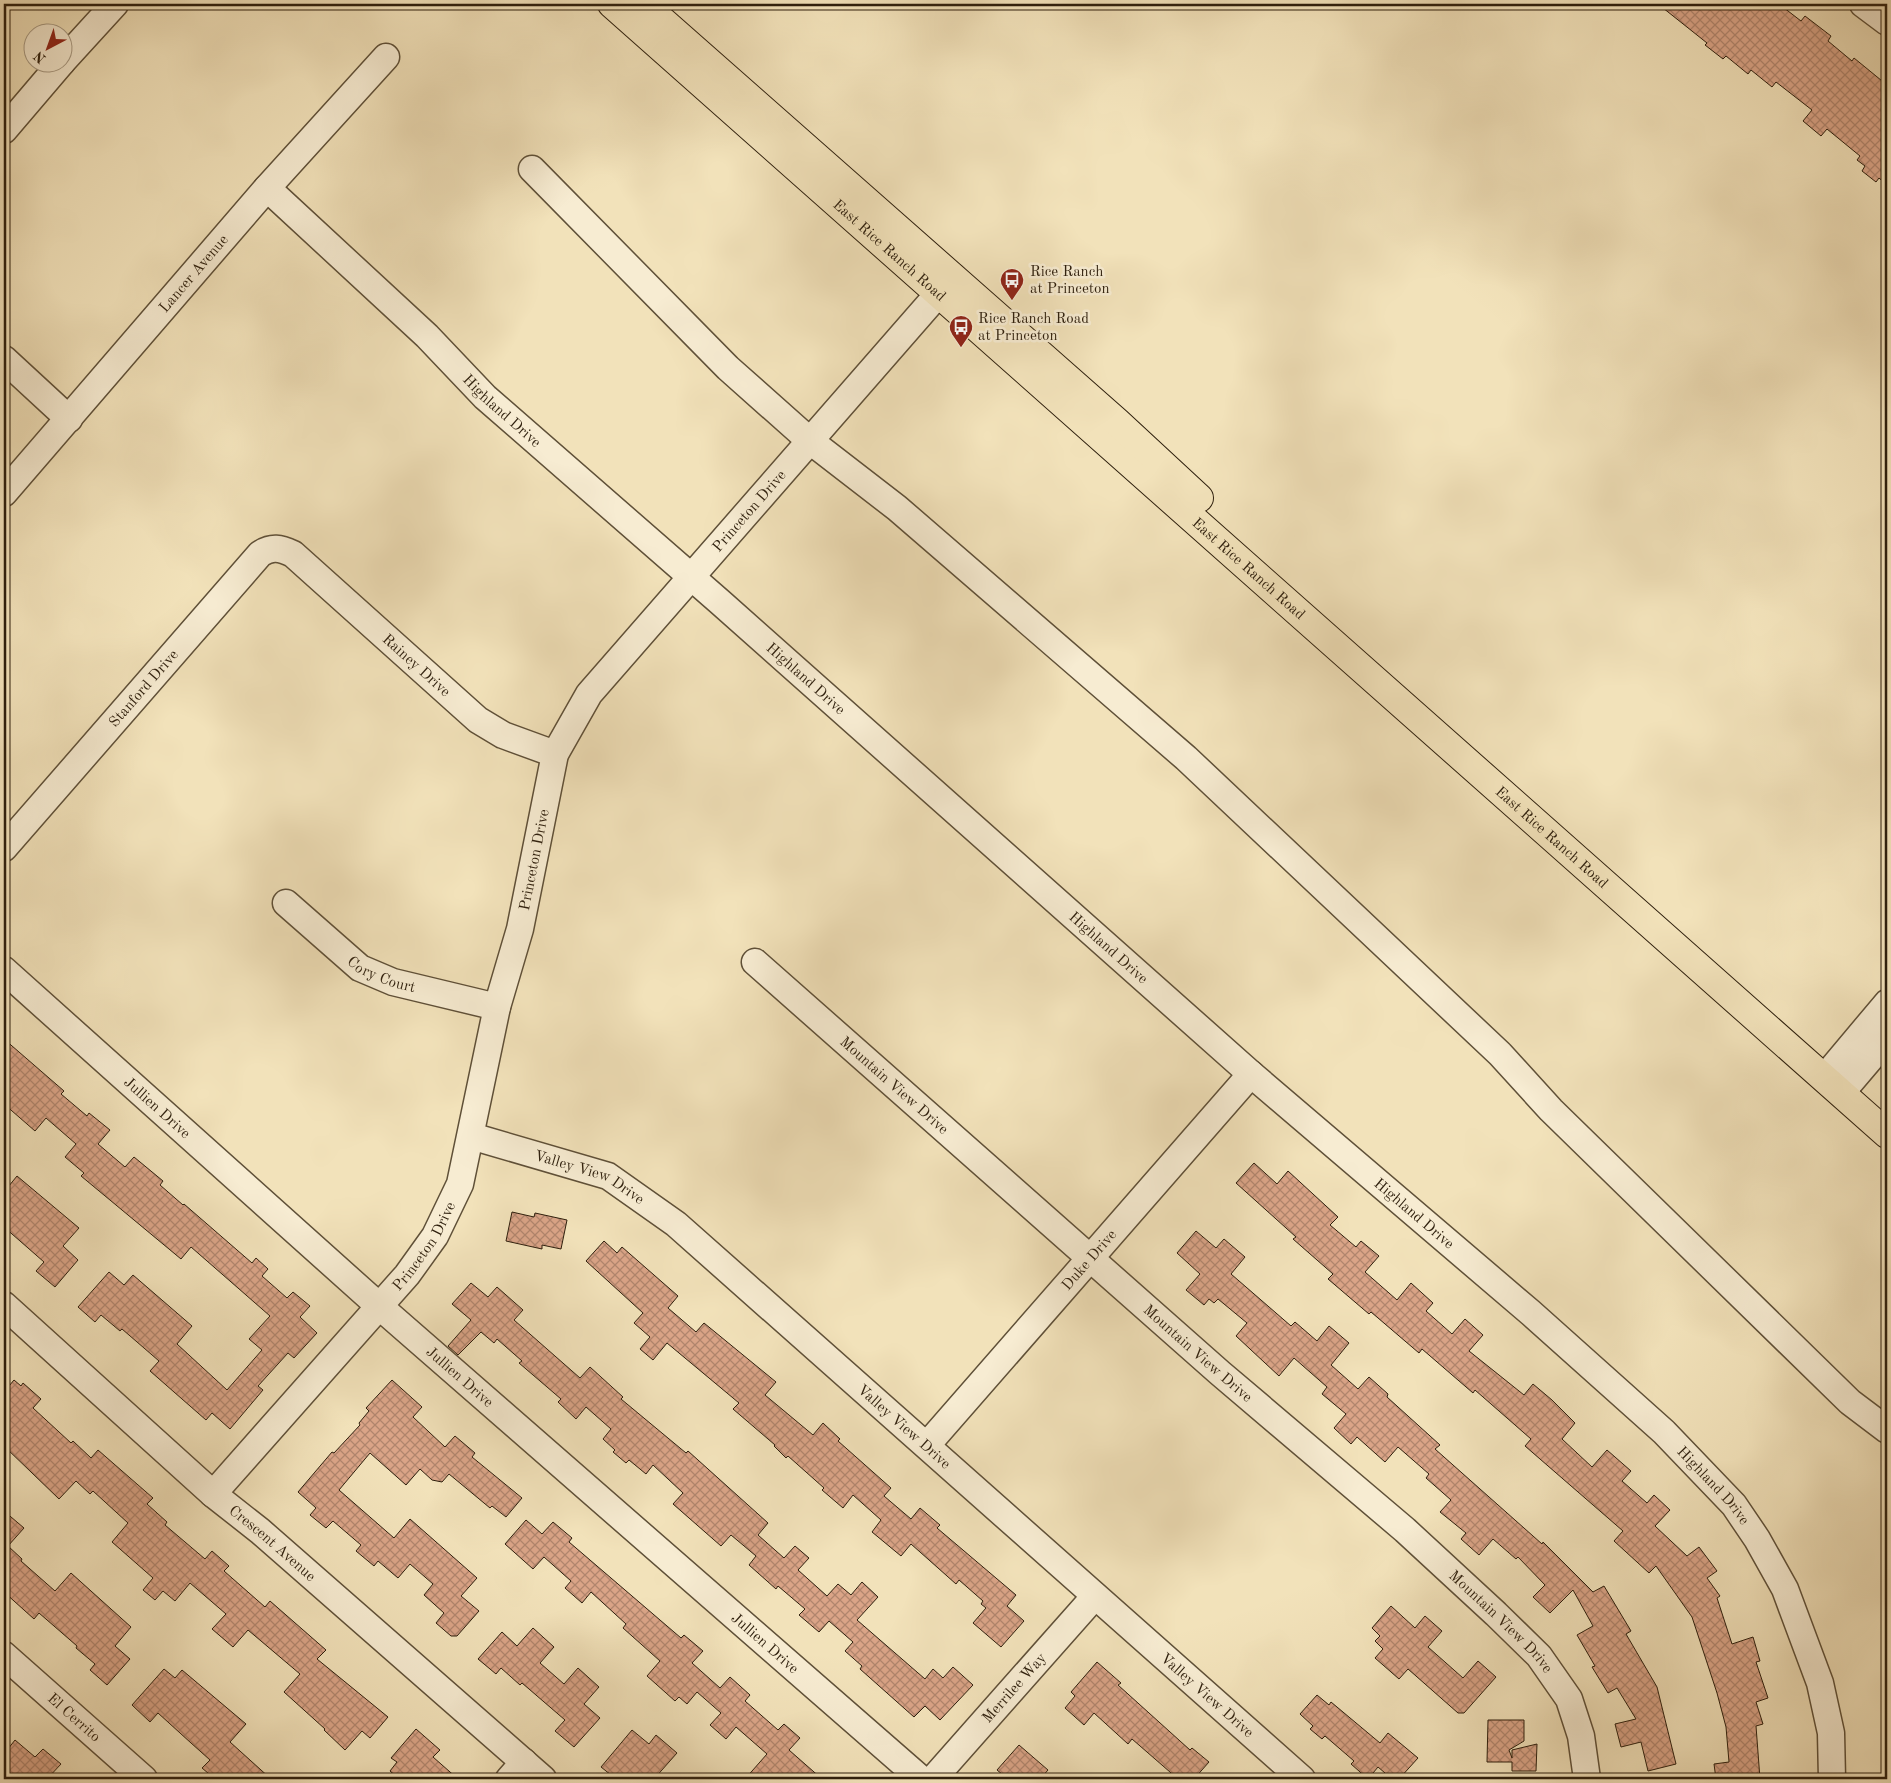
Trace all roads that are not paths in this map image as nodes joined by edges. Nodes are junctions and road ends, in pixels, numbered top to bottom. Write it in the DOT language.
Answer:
graph roads {
  1 [pos="115,4"];
  2 [pos="612,4"];
  3 [pos="644,4"];
  4 [pos="1863,4"];
  5 [pos="1887,22"];
  6 [pos="72,51"];
  7 [pos="386,57"];
  8 [pos="53,72"];
  9 [pos="4,130"];
  10 [pos="532,169"];
  11 [pos="267,188"];
  12 [pos="946,285"];
  13 [pos="4,359"];
  14 [pos="69,419"];
  15 [pos="809,440"];
  16 [pos="4,493"];
  17 [pos="293,554"];
  18 [pos="690,578"];
  19 [pos="555,754"];
  20 [pos="4,848"];
  21 [pos="286,903"];
  22 [pos="755,962"];
  23 [pos="4,970"];
  24 [pos="1887,1003"];
  25 [pos="498,1007"];
  26 [pos="1887,1038"];
  27 [pos="1251,1074"];
  28 [pos="1837,1080"];
  29 [pos="1887,1114"];
  30 [pos="1887,1134"];
  31 [pos="471,1136"];
  32 [pos="1090,1256"];
  33 [pos="4,1305"];
  34 [pos="379,1306"];
  35 [pos="1887,1430"];
  36 [pos="927,1445"];
  37 [pos="213,1494"];
  38 [pos="1095,1596"];
  39 [pos="4,1655"];
  40 [pos="516,1771"];
  41 [pos="144,1779"];
  42 [pos="543,1779"];
  43 [pos="921,1779"];
  44 [pos="933,1779"];
  45 [pos="1302,1779"];
  46 [pos="1587,1779"];
  47 [pos="1832,1779"];
  1 -- 6 [label="street"];
  2 -- 12 [label="main road, East Rice Ranch Road"];
  3 -- 12 [label="main road, East Rice Ranch Road"];
  4 -- 5 [label="street"];
  7 -- 11 [label="street, Lancer Avenue"];
  8 -- 9 [label="street"];
  10 -- 15 [label="street"];
  11 -- 14 [label="street, Lancer Avenue"];
  11 -- 18 [label="street, Highland Drive"];
  12 -- 15 [label="street, Princeton Drive"];
  12 -- 28 [label="main road, East Rice Ranch Road"];
  13 -- 14 [label="street"];
  14 -- 16 [label="street, Lancer Avenue"];
  15 -- 18 [label="street, Princeton Drive"];
  15 -- 35 [label="street"];
  17 -- 19 [label="street, Rainey Drive"];
  17 -- 20 [label="street, Stanford Drive"];
  18 -- 19 [label="street, Princeton Drive"];
  18 -- 27 [label="street, Highland Drive"];
  19 -- 25 [label="street, Princeton Drive"];
  21 -- 25 [label="street, Cory Court"];
  22 -- 32 [label="street, Mountain View Drive"];
  23 -- 34 [label="street, Jullien Drive"];
  24 -- 28 [label="street"];
  25 -- 31 [label="street, Princeton Drive"];
  26 -- 28 [label="street"];
  27 -- 32 [label="street, Duke Drive"];
  27 -- 47 [label="street, Highland Drive"];
  28 -- 29 [label="main road, East Rice Ranch Road"];
  28 -- 30 [label="main road, East Rice Ranch Road"];
  31 -- 34 [label="street, Princeton Drive"];
  31 -- 36 [label="street, Valley View Drive"];
  32 -- 36 [label="street, Duke Drive"];
  32 -- 46 [label="street, Mountain View Drive"];
  33 -- 37 [label="street, Crescent Avenue"];
  34 -- 37 [label="street, Princeton Drive"];
  34 -- 43 [label="street, Jullien Drive"];
  36 -- 38 [label="street, Valley View Drive"];
  37 -- 40 [label="street, Crescent Avenue"];
  38 -- 44 [label="street, Merrilee Way"];
  38 -- 45 [label="street, Valley View Drive"];
  39 -- 41 [label="street, El Cerrito"];
  40 -- 42 [label="street, Crescent Avenue"];
}
